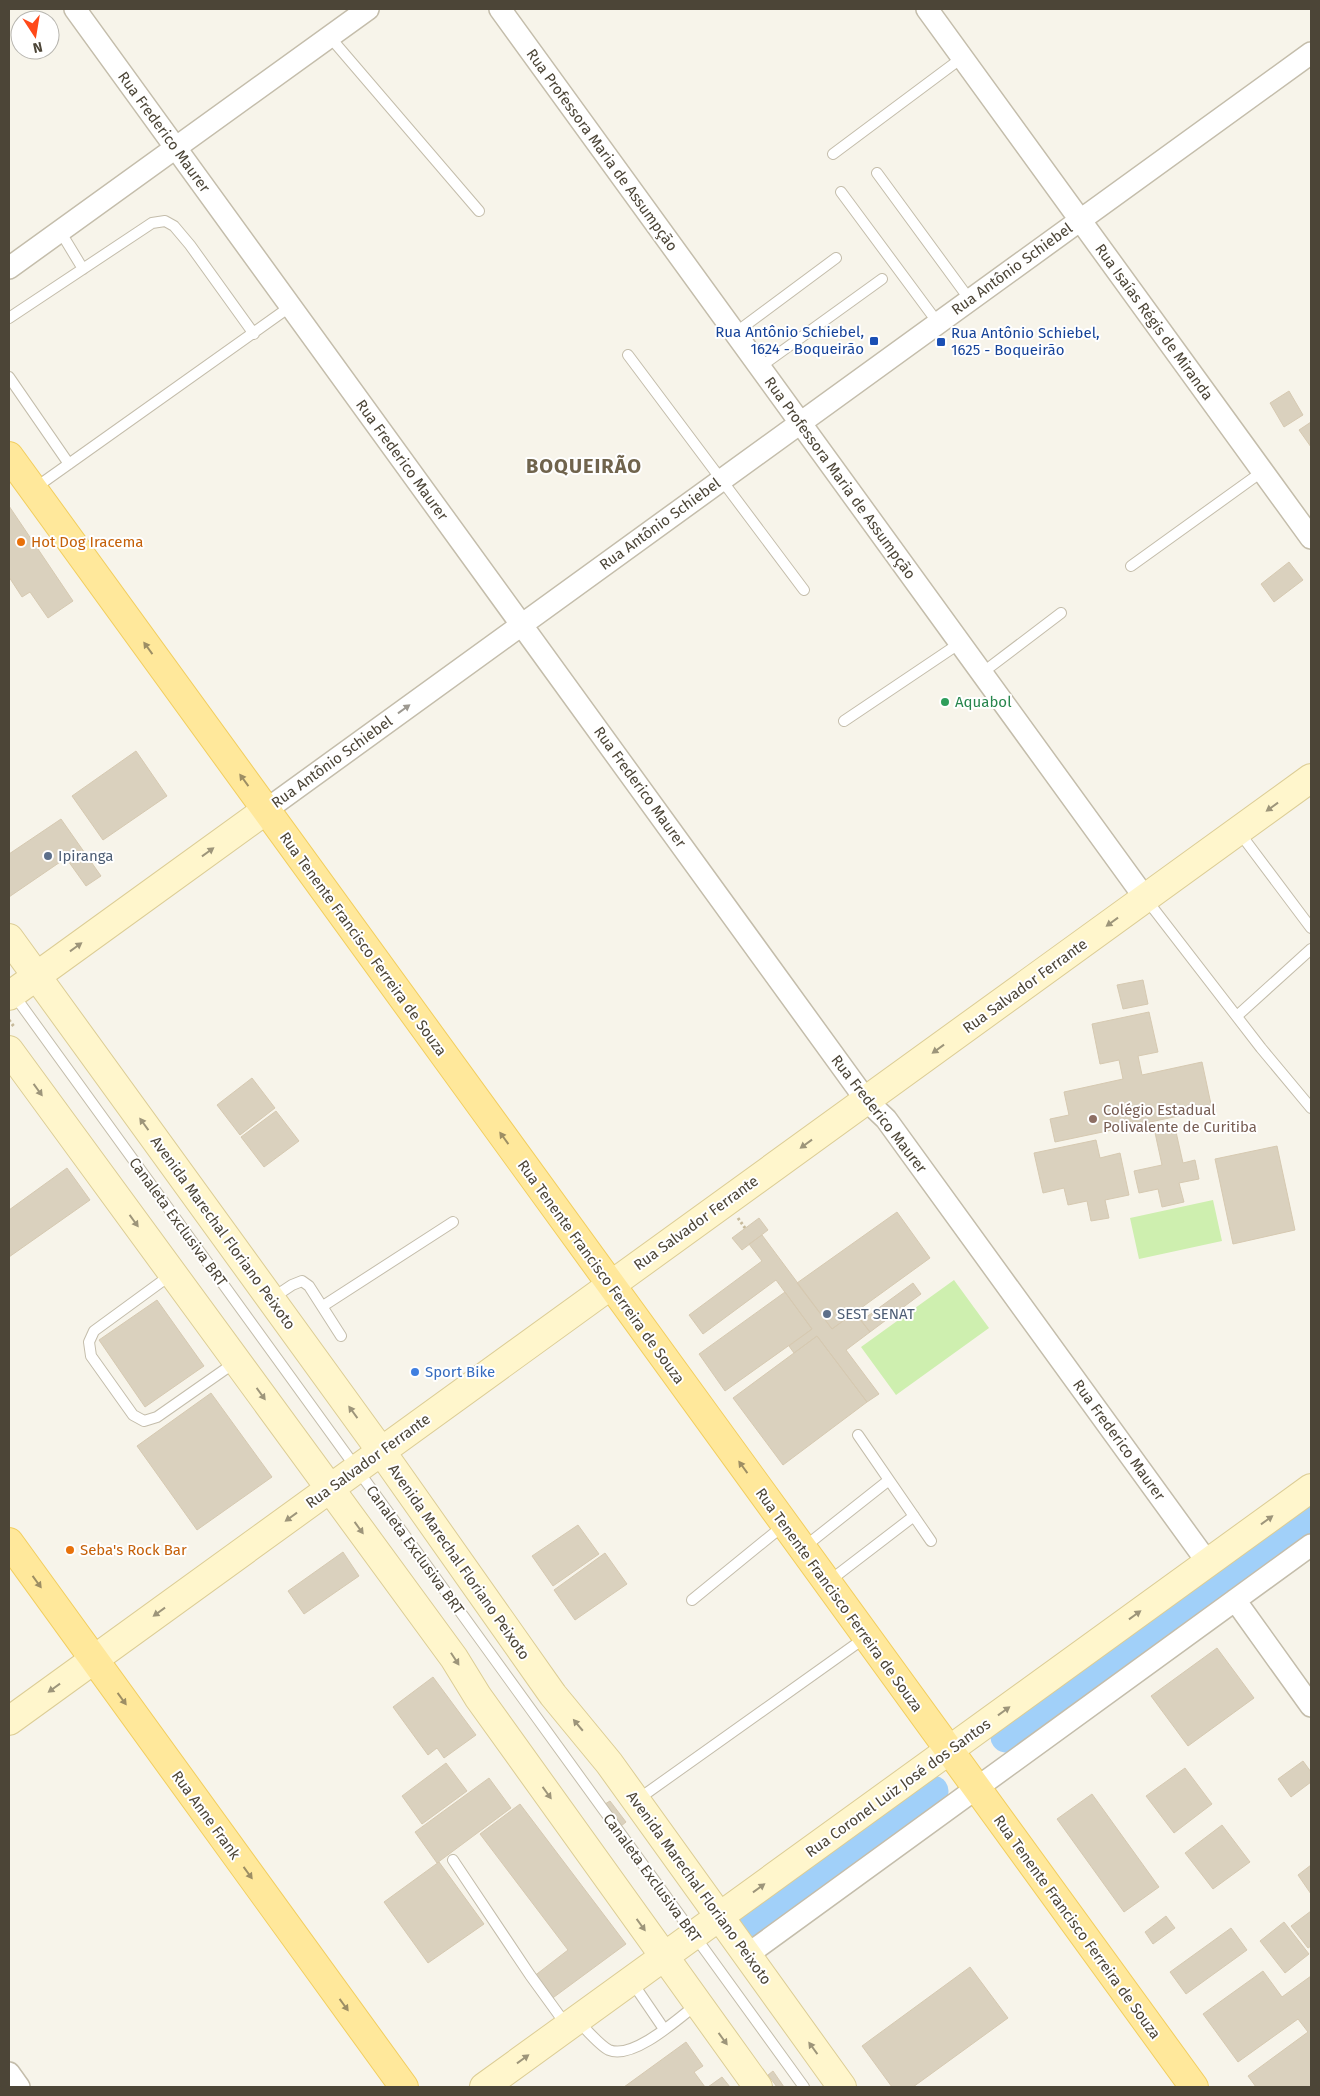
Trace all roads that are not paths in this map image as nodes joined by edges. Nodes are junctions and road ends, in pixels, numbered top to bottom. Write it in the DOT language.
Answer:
graph roads {
  1 [pos="75,9"];
  2 [pos="368,9"];
  3 [pos="500,9"];
  4 [pos="927,9"];
  5 [pos="330,36"];
  6 [pos="1311,53"];
  7 [pos="963,58"];
  8 [pos="176,148"];
  9 [pos="833,154"];
  10 [pos="878,173"];
  11 [pos="841,192"];
  12 [pos="479,211"];
  13 [pos="1080,220"];
  14 [pos="60,232"];
  15 [pos="836,258"];
  16 [pos="9,268"];
  17 [pos="83,269"];
  18 [pos="882,279"];
  19 [pos="970,300"];
  20 [pos="291,306"];
  21 [pos="9,318"];
  22 [pos="938,323"];
  23 [pos="735,333"];
  24 [pos="254,334"];
  25 [pos="628,356"];
  26 [pos="760,367"];
  27 [pos="9,377"];
  28 [pos="800,423"];
  29 [pos="9,456"];
  30 [pos="69,464"];
  31 [pos="1263,471"];
  32 [pos="722,480"];
  33 [pos="33,490"];
  34 [pos="1311,538"];
  35 [pos="1132,566"];
  36 [pos="804,590"];
  37 [pos="1061,613"];
  38 [pos="522,624"];
  39 [pos="960,643"];
  40 [pos="982,673"];
  41 [pos="844,721"];
  42 [pos="1311,778"];
  43 [pos="266,810"];
  44 [pos="1238,831"];
  45 [pos="1145,898"];
  46 [pos="1311,928"];
  47 [pos="9,938"];
  48 [pos="1311,949"];
  49 [pos="37,976"];
  50 [pos="10,992"];
  51 [pos="1236,1016"];
  52 [pos="9,1050"];
  53 [pos="866,1100"];
  54 [pos="1311,1108"];
  55 [pos="454,1222"];
  56 [pos="173,1274"];
  57 [pos="611,1285"];
  58 [pos="271,1299"];
  59 [pos="323,1306"];
  60 [pos="341,1336"];
  61 [pos="237,1361"];
  62 [pos="858,1435"];
  63 [pos="381,1451"];
  64 [pos="356,1469"];
  65 [pos="889,1480"];
  66 [pos="330,1488"];
  67 [pos="1311,1488"];
  68 [pos="914,1516"];
  69 [pos="785,1524"];
  70 [pos="931,1541"];
  71 [pos="9,1542"];
  72 [pos="1311,1545"];
  73 [pos="802,1548"];
  74 [pos="1208,1563"];
  75 [pos="827,1583"];
  76 [pos="692,1600"];
  77 [pos="1235,1600"];
  78 [pos="866,1637"];
  79 [pos="94,1660"];
  80 [pos="1311,1706"];
  81 [pos="9,1721"];
  82 [pos="949,1750"];
  83 [pos="977,1788"];
  84 [pos="636,1801"];
  85 [pos="453,1860"];
  86 [pos="719,1917"];
  87 [pos="694,1936"];
  88 [pos="747,1955"];
  89 [pos="664,1957"];
  90 [pos="631,1981"];
  91 [pos="698,2004"];
  92 [pos="572,2023"];
  93 [pos="664,2029"];
  94 [pos="9,2073"];
  95 [pos="19,2087"];
  96 [pos="404,2087"];
  97 [pos="484,2087"];
  98 [pos="758,2087"];
  99 [pos="804,2087"];
  100 [pos="842,2087"];
  101 [pos="1194,2087"];
  1 -- 8 [label="street, Rua Frederico Maurer"];
  2 -- 5 [label="street"];
  3 -- 23 [label="street, Rua Professora Maria de Assumpção"];
  4 -- 7 [label="street, Rua Isaías Régis de Miranda"];
  5 -- 8 [label="street"];
  5 -- 12 [label="lane"];
  6 -- 13 [label="street, Rua Antônio Schiebel"];
  7 -- 9 [label="lane"];
  7 -- 13 [label="street, Rua Isaías Régis de Miranda"];
  8 -- 14 [label="street"];
  8 -- 20 [label="street, Rua Frederico Maurer"];
  10 -- 19 [label="lane"];
  11 -- 22 [label="lane"];
  13 -- 19 [label="street, Rua Antônio Schiebel"];
  13 -- 31 [label="street, Rua Isaías Régis de Miranda"];
  14 -- 16 [label="street"];
  14 -- 17 [label="lane"];
  15 -- 23 [label="lane"];
  17 -- 21 [label="lane"];
  17 -- 24 [label="lane"];
  18 -- 26 [label="lane"];
  19 -- 22 [label="street, Rua Antônio Schiebel"];
  20 -- 24 [label="lane"];
  20 -- 38 [label="street, Rua Frederico Maurer"];
  22 -- 28 [label="street, Rua Antônio Schiebel"];
  23 -- 26 [label="street, Rua Professora Maria de Assumpção"];
  24 -- 30 [label="lane"];
  25 -- 32 [label="lane"];
  26 -- 28 [label="street, Rua Professora Maria de Assumpção"];
  27 -- 30 [label="lane"];
  28 -- 32 [label="street, Rua Antônio Schiebel"];
  28 -- 39 [label="street, Rua Professora Maria de Assumpção"];
  29 -- 33 [label="main road, Rua Tenente Francisco Ferreira de Souza"];
  30 -- 33 [label="lane"];
  31 -- 34 [label="street, Rua Isaías Régis de Miranda"];
  31 -- 35 [label="lane"];
  32 -- 36 [label="lane"];
  32 -- 38 [label="street, Rua Antônio Schiebel"];
  43 -- 33 [label="main road, Rua Tenente Francisco Ferreira de Souza, one-way"];
  37 -- 40 [label="lane"];
  43 -- 38 [label="street, Rua Antônio Schiebel, one-way"];
  38 -- 53 [label="street, Rua Frederico Maurer"];
  39 -- 40 [label="street, Rua Professora Maria de Assumpção"];
  39 -- 41 [label="lane"];
  40 -- 45 [label="street, Rua Professora Maria de Assumpção"];
  42 -- 44 [label="street, Rua Salvador Ferrante, one-way"];
  49 -- 43 [label="street, Rua Antônio Schiebel, one-way"];
  57 -- 43 [label="main road, Rua Tenente Francisco Ferreira de Souza, one-way"];
  44 -- 45 [label="street, Rua Salvador Ferrante"];
  44 -- 46 [label="lane"];
  45 -- 51 [label="lane"];
  45 -- 53 [label="street, Rua Salvador Ferrante, one-way"];
  47 -- 49 [label="street, Avenida Marechal Floriano Peixoto"];
  48 -- 51 [label="lane"];
  49 -- 50 [label="street, Rua Antônio Schiebel"];
  58 -- 49 [label="street, Avenida Marechal Floriano Peixoto, one-way"];
  50 -- 64 [label="lane, Canaleta Exclusiva BRT"];
  51 -- 54 [label="lane"];
  52 -- 56 [label="street, one-way"];
  53 -- 57 [label="street, Rua Salvador Ferrante, one-way"];
  53 -- 74 [label="street, Rua Frederico Maurer"];
  55 -- 59 [label="lane"];
  56 -- 61 [label="street"];
  56 -- 61 [label="lane"];
  57 -- 63 [label="street, Rua Salvador Ferrante"];
  69 -- 57 [label="main road, Rua Tenente Francisco Ferreira de Souza, one-way"];
  58 -- 59 [label="lane"];
  63 -- 58 [label="street, Avenida Marechal Floriano Peixoto, one-way"];
  59 -- 60 [label="lane"];
  61 -- 66 [label="street, one-way"];
  62 -- 65 [label="lane"];
  63 -- 64 [label="street, Rua Salvador Ferrante"];
  84 -- 63 [label="street, Avenida Marechal Floriano Peixoto, one-way"];
  64 -- 66 [label="street, Rua Salvador Ferrante"];
  64 -- 87 [label="lane, Canaleta Exclusiva BRT"];
  65 -- 68 [label="lane"];
  65 -- 73 [label="lane"];
  66 -- 79 [label="street, Rua Salvador Ferrante, one-way"];
  66 -- 89 [label="street, one-way"];
  74 -- 67 [label="street, Rua Coronel Luiz José dos Santos, one-way"];
  68 -- 70 [label="lane"];
  68 -- 75 [label="lane"];
  69 -- 73 [label="main road, Rua Tenente Francisco Ferreira de Souza"];
  69 -- 76 [label="lane"];
  71 -- 79 [label="main road, Rua Anne Frank, one-way"];
  72 -- 77 [label="street"];
  73 -- 75 [label="main road, Rua Tenente Francisco Ferreira de Souza"];
  82 -- 74 [label="street, Rua Coronel Luiz José dos Santos, one-way"];
  75 -- 78 [label="main road, Rua Tenente Francisco Ferreira de Souza"];
  77 -- 80 [label="street"];
  77 -- 83 [label="street"];
  78 -- 82 [label="main road, Rua Tenente Francisco Ferreira de Souza"];
  78 -- 84 [label="lane"];
  79 -- 81 [label="street, Rua Salvador Ferrante, one-way"];
  79 -- 96 [label="main road, Rua Anne Frank, one-way"];
  82 -- 83 [label="main road, Rua Tenente Francisco Ferreira de Souza"];
  86 -- 82 [label="street, Rua Coronel Luiz José dos Santos, one-way"];
  83 -- 88 [label="street"];
  83 -- 101 [label="main road, Rua Tenente Francisco Ferreira de Souza"];
  84 -- 86 [label="street, Avenida Marechal Floriano Peixoto"];
  85 -- 92 [label="lane"];
  86 -- 87 [label="street, Rua Coronel Luiz José dos Santos"];
  86 -- 88 [label="street, Avenida Marechal Floriano Peixoto"];
  87 -- 89 [label="street, Rua Coronel Luiz José dos Santos"];
  87 -- 99 [label="lane, Canaleta Exclusiva BRT"];
  100 -- 88 [label="street, Avenida Marechal Floriano Peixoto, one-way"];
  89 -- 90 [label="street, Rua Coronel Luiz José dos Santos"];
  89 -- 91 [label="street"];
  90 -- 92 [label="street, Rua Coronel Luiz José dos Santos"];
  90 -- 93 [label="lane"];
  91 -- 93 [label="lane"];
  91 -- 98 [label="street, one-way"];
  92 -- 93 [label="lane"];
  97 -- 92 [label="street, Rua Coronel Luiz José dos Santos, one-way"];
  94 -- 95 [label="street"];
}
